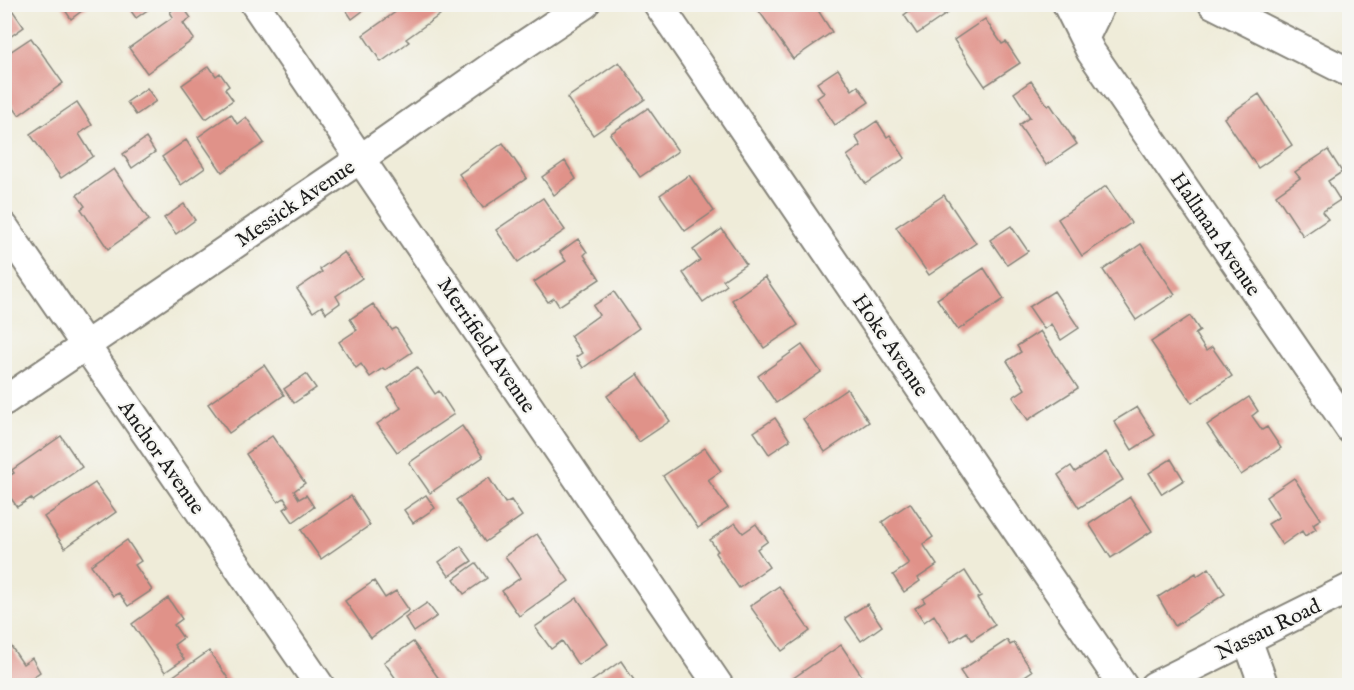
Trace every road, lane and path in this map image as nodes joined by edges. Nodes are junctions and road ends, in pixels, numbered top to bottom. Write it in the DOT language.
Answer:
graph roads {
  1 [pos="255,4"];
  2 [pos="585,4"];
  3 [pos="658,4"];
  4 [pos="1067,4"];
  5 [pos="1101,4"];
  6 [pos="1213,4"];
  7 [pos="1085,37"];
  8 [pos="1350,74"];
  9 [pos="360,159"];
  10 [pos="4,227"];
  11 [pos="85,346"];
  12 [pos="4,401"];
  13 [pos="1350,429"];
  14 [pos="1350,588"];
  15 [pos="1247,639"];
  16 [pos="320,686"];
  17 [pos="719,686"];
  18 [pos="1123,686"];
  19 [pos="1154,686"];
  20 [pos="1264,686"];
  1 -- 9 [label="street, Merrifield Avenue"];
  2 -- 9 [label="street, Messick Avenue"];
  3 -- 18 [label="street, Hoke Avenue"];
  4 -- 7 [label="street, Hallman Avenue"];
  5 -- 7 [label="street"];
  6 -- 8 [label="street"];
  7 -- 13 [label="street, Hallman Avenue"];
  9 -- 11 [label="street, Messick Avenue"];
  9 -- 17 [label="street, Merrifield Avenue"];
  10 -- 11 [label="street, Anchor Avenue"];
  11 -- 12 [label="street, Messick Avenue"];
  11 -- 16 [label="street, Anchor Avenue"];
  14 -- 15 [label="street, Nassau Road"];
  15 -- 19 [label="street, Nassau Road"];
  15 -- 20 [label="street"];
}
